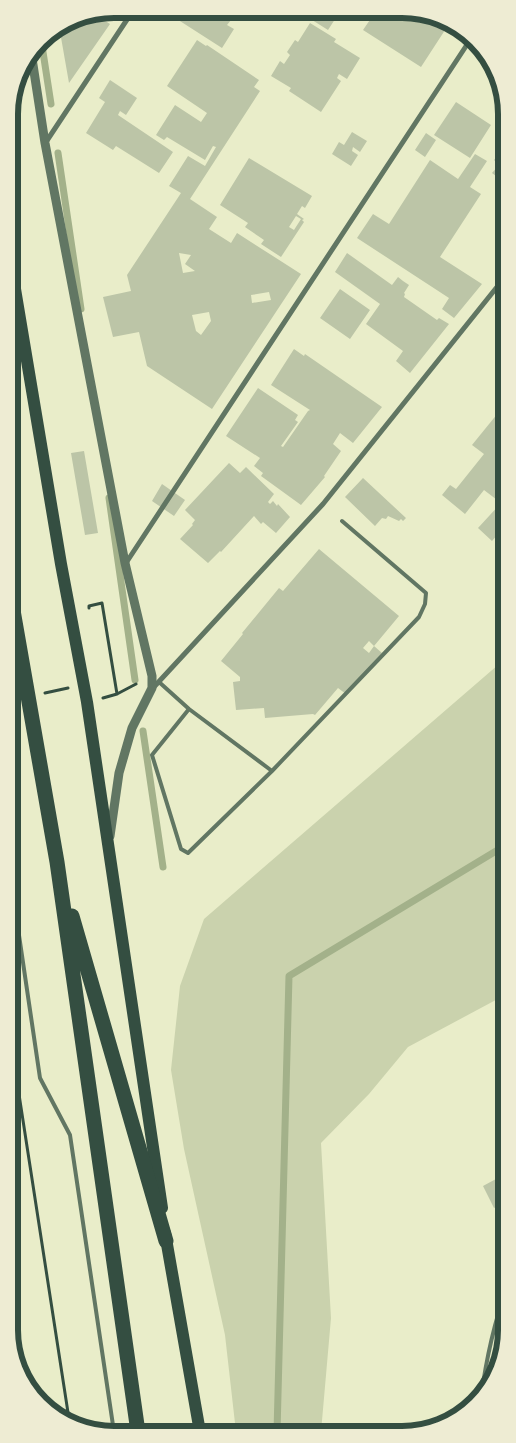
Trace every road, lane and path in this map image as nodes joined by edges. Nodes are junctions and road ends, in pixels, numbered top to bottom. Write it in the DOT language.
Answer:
graph roads {
  1 [pos="128,18"];
  2 [pos="468,43"];
  3 [pos="33,62"];
  4 [pos="45,142"];
  5 [pos="499,286"];
  6 [pos="18,307"];
  7 [pos="342,521"];
  8 [pos="126,563"];
  9 [pos="91,616"];
  10 [pos="18,639"];
  11 [pos="156,679"];
  12 [pos="75,687"];
  13 [pos="38,694"];
  14 [pos="117,694"];
  15 [pos="87,702"];
  16 [pos="189,709"];
  17 [pos="272,771"];
  18 [pos="108,849"];
  19 [pos="57,862"];
  20 [pos="18,928"];
  21 [pos="18,1088"];
  22 [pos="166,1241"];
  23 [pos="498,1313"];
  24 [pos="18,1337"];
  25 [pos="20,1352"];
  26 [pos="485,1379"];
  27 [pos="68,1414"];
  28 [pos="113,1426"];
  29 [pos="137,1426"];
  30 [pos="199,1426"];
  1 -- 4 [label="street"];
  2 -- 8 [label="street"];
  3 -- 4 [label="street"];
  4 -- 8 [label="street"];
  5 -- 11 [label="street"];
  6 -- 15 [label="main road"];
  7 -- 17 [label="lane"];
  8 -- 11 [label="street"];
  9 -- 14 [label="path"];
  10 -- 19 [label="highway"];
  11 -- 14 [label="path"];
  11 -- 16 [label="lane"];
  11 -- 18 [label="street"];
  12 -- 13 [label="path"];
  14 -- 15 [label="path"];
  15 -- 18 [label="main road"];
  16 -- 17 [label="lane"];
  16 -- 17 [label="lane"];
  18 -- 22 [label="main road"];
  19 -- 22 [label="highway"];
  19 -- 29 [label="highway"];
  20 -- 28 [label="lane"];
  21 -- 27 [label="path"];
  22 -- 30 [label="main road"];
  23 -- 26 [label="lane"];
  24 -- 25 [label="lane"];
}
